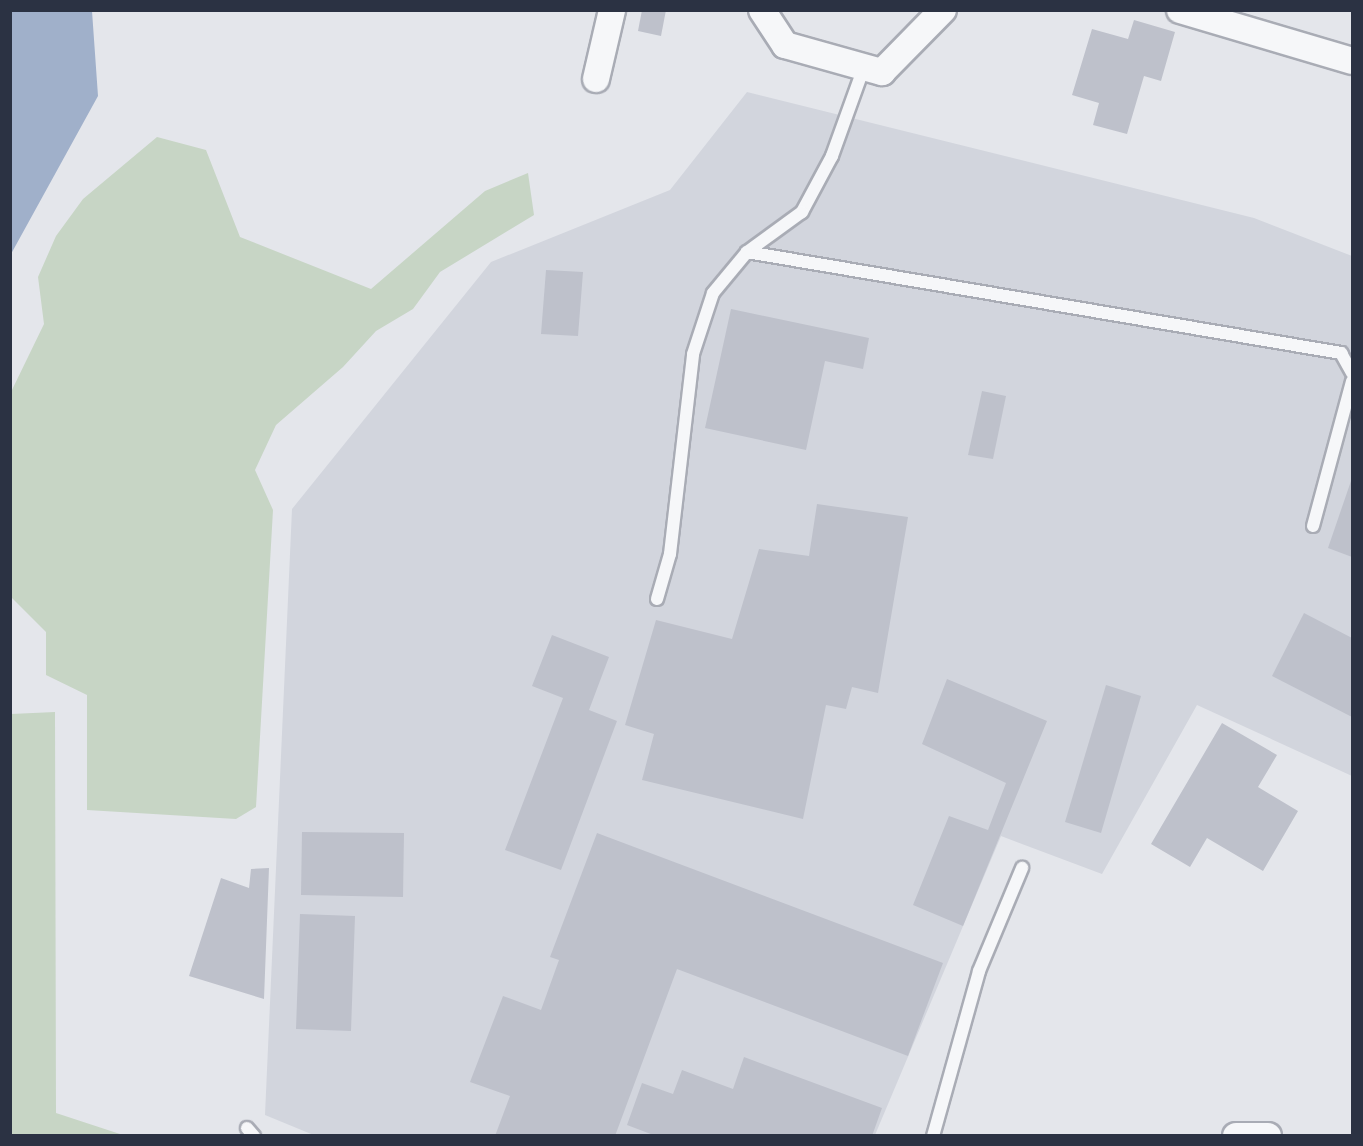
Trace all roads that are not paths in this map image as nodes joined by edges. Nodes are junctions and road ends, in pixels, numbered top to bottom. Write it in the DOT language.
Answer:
graph roads {
  1 [pos="612,10"];
  2 [pos="762,10"];
  3 [pos="943,10"];
  4 [pos="1180,10"];
  5 [pos="1353,62"];
  6 [pos="864,67"];
  7 [pos="596,79"];
  8 [pos="747,252"];
  9 [pos="1353,373"];
  10 [pos="1353,381"];
  11 [pos="1313,526"];
  12 [pos="657,599"];
  13 [pos="1022,868"];
  14 [pos="933,1136"];
  15 [pos="1236,1136"];
  16 [pos="1268,1136"];
  1 -- 7 [label="street"];
  2 -- 6 [label="street"];
  3 -- 6 [label="street"];
  4 -- 5 [label="street"];
  6 -- 8 [label="lane"];
  8 -- 9 [label="lane"];
  8 -- 12 [label="lane"];
  10 -- 11 [label="lane"];
  13 -- 14 [label="lane"];
  15 -- 16 [label="street"];
}
